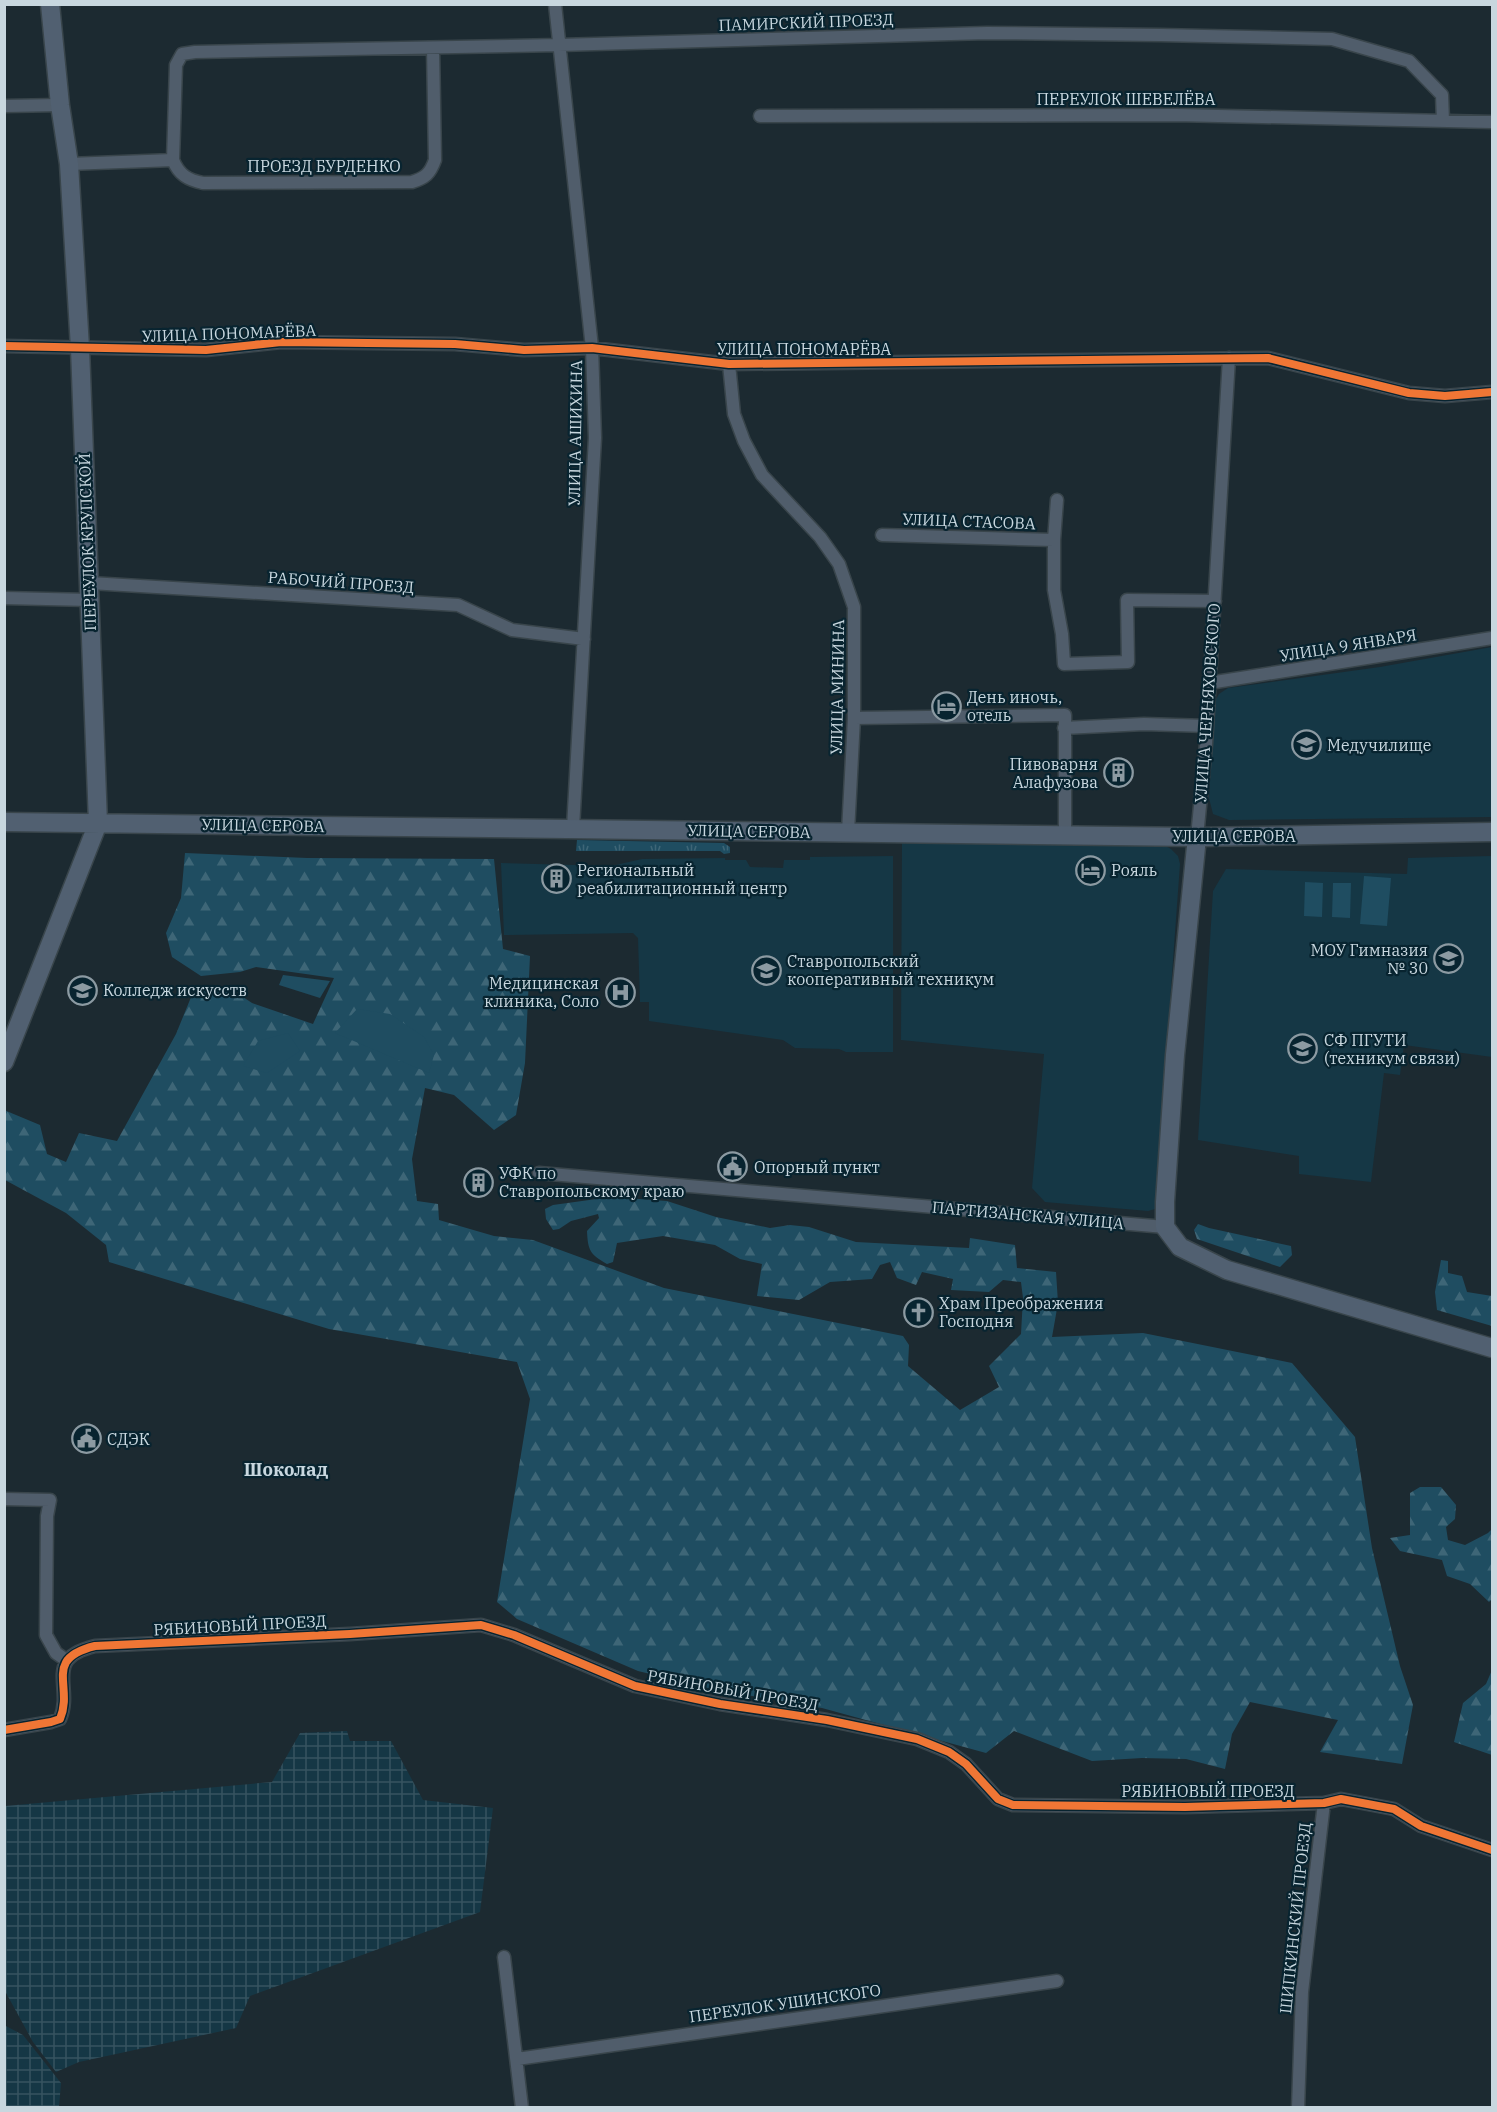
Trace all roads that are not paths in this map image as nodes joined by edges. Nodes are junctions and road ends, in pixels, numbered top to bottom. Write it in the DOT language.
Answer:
graph roads {
  1 [pos="50,4"];
  2 [pos="555,4"];
  3 [pos="559,45"];
  4 [pos="433,48"];
  5 [pos="60,105"];
  6 [pos="4,106"];
  7 [pos="760,116"];
  8 [pos="1443,121"];
  9 [pos="1492,122"];
  10 [pos="173,160"];
  11 [pos="69,165"];
  12 [pos="4,346"];
  13 [pos="80,348"];
  14 [pos="592,348"];
  15 [pos="1229,358"];
  16 [pos="729,364"];
  17 [pos="1492,392"];
  18 [pos="1057,500"];
  19 [pos="882,535"];
  20 [pos="1054,540"];
  21 [pos="90,591"];
  22 [pos="4,598"];
  23 [pos="1215,601"];
  24 [pos="1492,638"];
  25 [pos="584,639"];
  26 [pos="1209,683"];
  27 [pos="855,718"];
  28 [pos="1207,726"];
  29 [pos="1064,728"];
  30 [pos="4,822"];
  31 [pos="98,823"];
  32 [pos="573,828"];
  33 [pos="848,832"];
  34 [pos="1492,832"];
  35 [pos="1065,835"];
  36 [pos="1197,837"];
  37 [pos="4,1062"];
  38 [pos="539,1173"];
  39 [pos="1166,1227"];
  40 [pos="1492,1348"];
  41 [pos="4,1499"];
  42 [pos="66,1660"];
  43 [pos="4,1730"];
  44 [pos="1324,1803"];
  45 [pos="1492,1850"];
  46 [pos="504,1957"];
  47 [pos="1057,1981"];
  48 [pos="517,2059"];
  49 [pos="522,2108"];
  50 [pos="1298,2108"];
  1 -- 5 [label="main road, ПЕРЕУЛОК КРУПСКОЙ"];
  2 -- 3 [label="street, УЛИЦА АШИХИНА"];
  3 -- 4 [label="street"];
  3 -- 8 [label="street, ПАМИРСКИЙ ПРОЕЗД"];
  3 -- 14 [label="street, УЛИЦА АШИХИНА"];
  4 -- 10 [label="street"];
  4 -- 10 [label="street, ПРОЕЗД БУРДЕНКО"];
  5 -- 6 [label="street"];
  5 -- 11 [label="main road, ПЕРЕУЛОК КРУПСКОЙ"];
  7 -- 8 [label="street, ПЕРЕУЛОК ШЕВЕЛЁВА"];
  8 -- 9 [label="street, ПЕРЕУЛОК ШЕВЕЛЁВА"];
  10 -- 11 [label="street"];
  11 -- 13 [label="main road, ПЕРЕУЛОК КРУПСКОЙ"];
  12 -- 13 [label="street, УЛИЦА ПОНОМАРЁВА"];
  13 -- 14 [label="street, УЛИЦА ПОНОМАРЁВА"];
  13 -- 21 [label="main road, ПЕРЕУЛОК КРУПСКОЙ"];
  14 -- 16 [label="street, УЛИЦА ПОНОМАРЁВА"];
  14 -- 25 [label="street, УЛИЦА АШИХИНА"];
  15 -- 16 [label="street, УЛИЦА ПОНОМАРЁВА"];
  15 -- 17 [label="street, УЛИЦА ПОНОМАРЁВА"];
  15 -- 23 [label="street, УЛИЦА ЧЕРНЯХОВСКОГО"];
  16 -- 27 [label="street, УЛИЦА МИНИНА"];
  18 -- 20 [label="street, УЛИЦА СТАСОВА"];
  19 -- 20 [label="street, УЛИЦА СТАСОВА"];
  20 -- 23 [label="street, УЛИЦА СТАСОВА"];
  21 -- 22 [label="street, РАБОЧИЙ ПРОЕЗД"];
  21 -- 25 [label="street, РАБОЧИЙ ПРОЕЗД"];
  21 -- 31 [label="main road, ПЕРЕУЛОК КРУПСКОЙ"];
  23 -- 26 [label="street, УЛИЦА ЧЕРНЯХОВСКОГО"];
  24 -- 26 [label="street, УЛИЦА 9 ЯНВАРЯ"];
  25 -- 32 [label="street, УЛИЦА АШИХИНА"];
  26 -- 28 [label="street, УЛИЦА ЧЕРНЯХОВСКОГО"];
  27 -- 29 [label="street"];
  27 -- 33 [label="street, УЛИЦА МИНИНА"];
  28 -- 29 [label="street"];
  28 -- 36 [label="street, УЛИЦА ЧЕРНЯХОВСКОГО"];
  29 -- 35 [label="street"];
  30 -- 31 [label="main road, УЛИЦА СЕРОВА"];
  31 -- 32 [label="main road, УЛИЦА СЕРОВА"];
  31 -- 37 [label="main road, ПЕРЕУЛОК КРУПСКОЙ"];
  32 -- 33 [label="main road, УЛИЦА СЕРОВА"];
  33 -- 35 [label="main road, УЛИЦА СЕРОВА"];
  34 -- 36 [label="main road, УЛИЦА СЕРОВА"];
  35 -- 36 [label="main road, УЛИЦА СЕРОВА"];
  36 -- 39 [label="main road, УЛИЦА ЧЕРНЯХОВСКОГО"];
  38 -- 39 [label="street, ПАРТИЗАНСКАЯ УЛИЦА"];
  39 -- 40 [label="main road"];
  41 -- 42 [label="street"];
  42 -- 43 [label="street"];
  42 -- 44 [label="street, РЯБИНОВЫЙ ПРОЕЗД"];
  44 -- 45 [label="street, ШИПКИНСКИЙ ПРОЕЗД"];
  44 -- 50 [label="street, ШИПКИНСКИЙ ПРОЕЗД"];
  46 -- 48 [label="street"];
  47 -- 48 [label="street, ПЕРЕУЛОК УШИНСКОГО"];
  48 -- 49 [label="street"];
}
